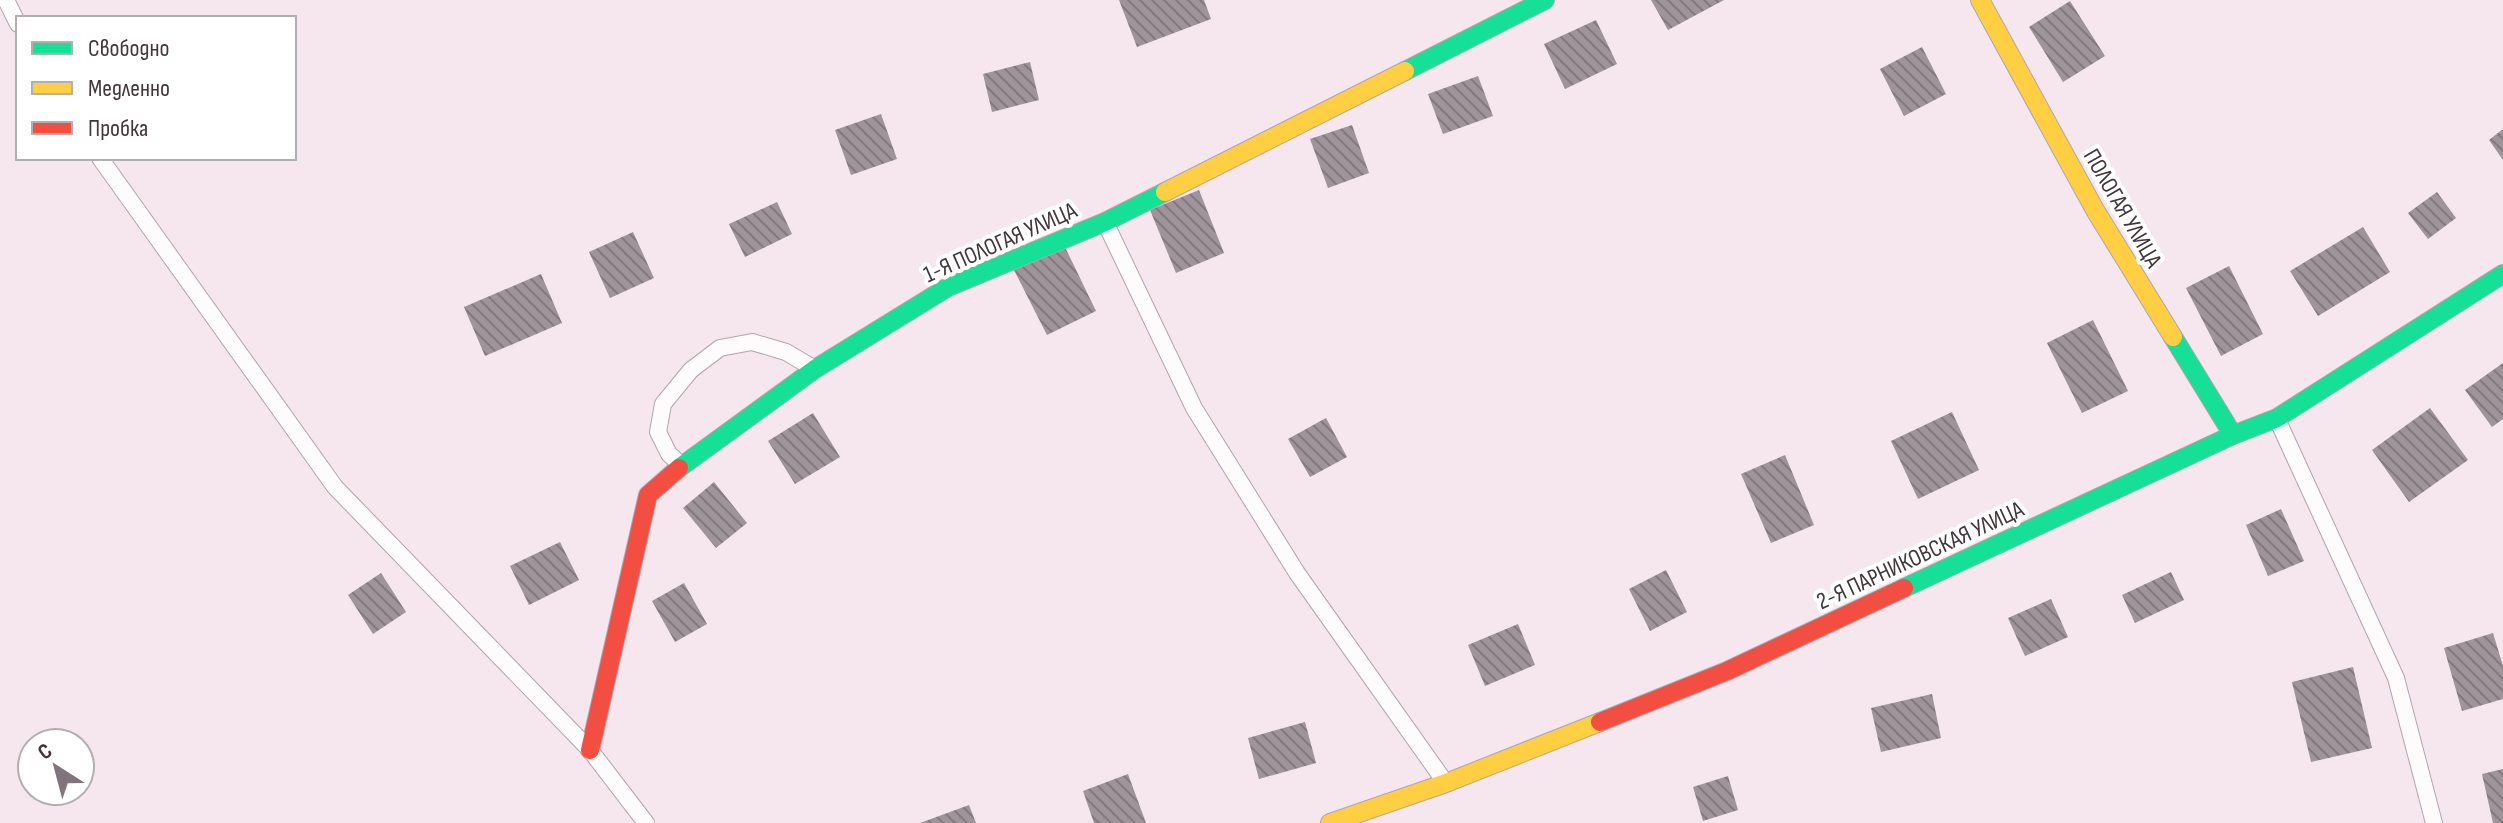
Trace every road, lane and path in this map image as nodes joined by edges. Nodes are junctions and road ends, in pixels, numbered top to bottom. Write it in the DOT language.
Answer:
graph roads {
  1 [pos="6,0"];
  2 [pos="1545,0"];
  3 [pos="1980,0"];
  4 [pos="16,20"];
  5 [pos="101,160"];
  6 [pos="1105,222"];
  7 [pos="2503,274"];
  8 [pos="815,369"];
  9 [pos="2277,418"];
  10 [pos="2233,435"];
  11 [pos="681,466"];
  12 [pos="590,750"];
  13 [pos="1446,783"];
  14 [pos="646,823"];
  15 [pos="1330,823"];
  16 [pos="2434,823"];
  1 -- 4 [label="lane"];
  2 -- 6 [label="street, 1-Я ПОЛОГАЯ УЛИЦА"];
  3 -- 10 [label="street, ПОЛОГАЯ УЛИЦА"];
  5 -- 12 [label="lane"];
  6 -- 8 [label="street, 1-Я ПОЛОГАЯ УЛИЦА"];
  6 -- 13 [label="lane"];
  7 -- 9 [label="street, 2-Я ПАРНИКОВСКАЯ УЛИЦА"];
  8 -- 11 [label="street, 1-Я ПОЛОГАЯ УЛИЦА"];
  8 -- 11 [label="lane"];
  9 -- 10 [label="street, 2-Я ПАРНИКОВСКАЯ УЛИЦА"];
  9 -- 16 [label="lane"];
  10 -- 13 [label="street, 2-Я ПАРНИКОВСКАЯ УЛИЦА"];
  11 -- 12 [label="street, 1-Я ПОЛОГАЯ УЛИЦА"];
  12 -- 14 [label="lane"];
  13 -- 15 [label="street, 2-Я ПАРНИКОВСКАЯ УЛИЦА"];
}
